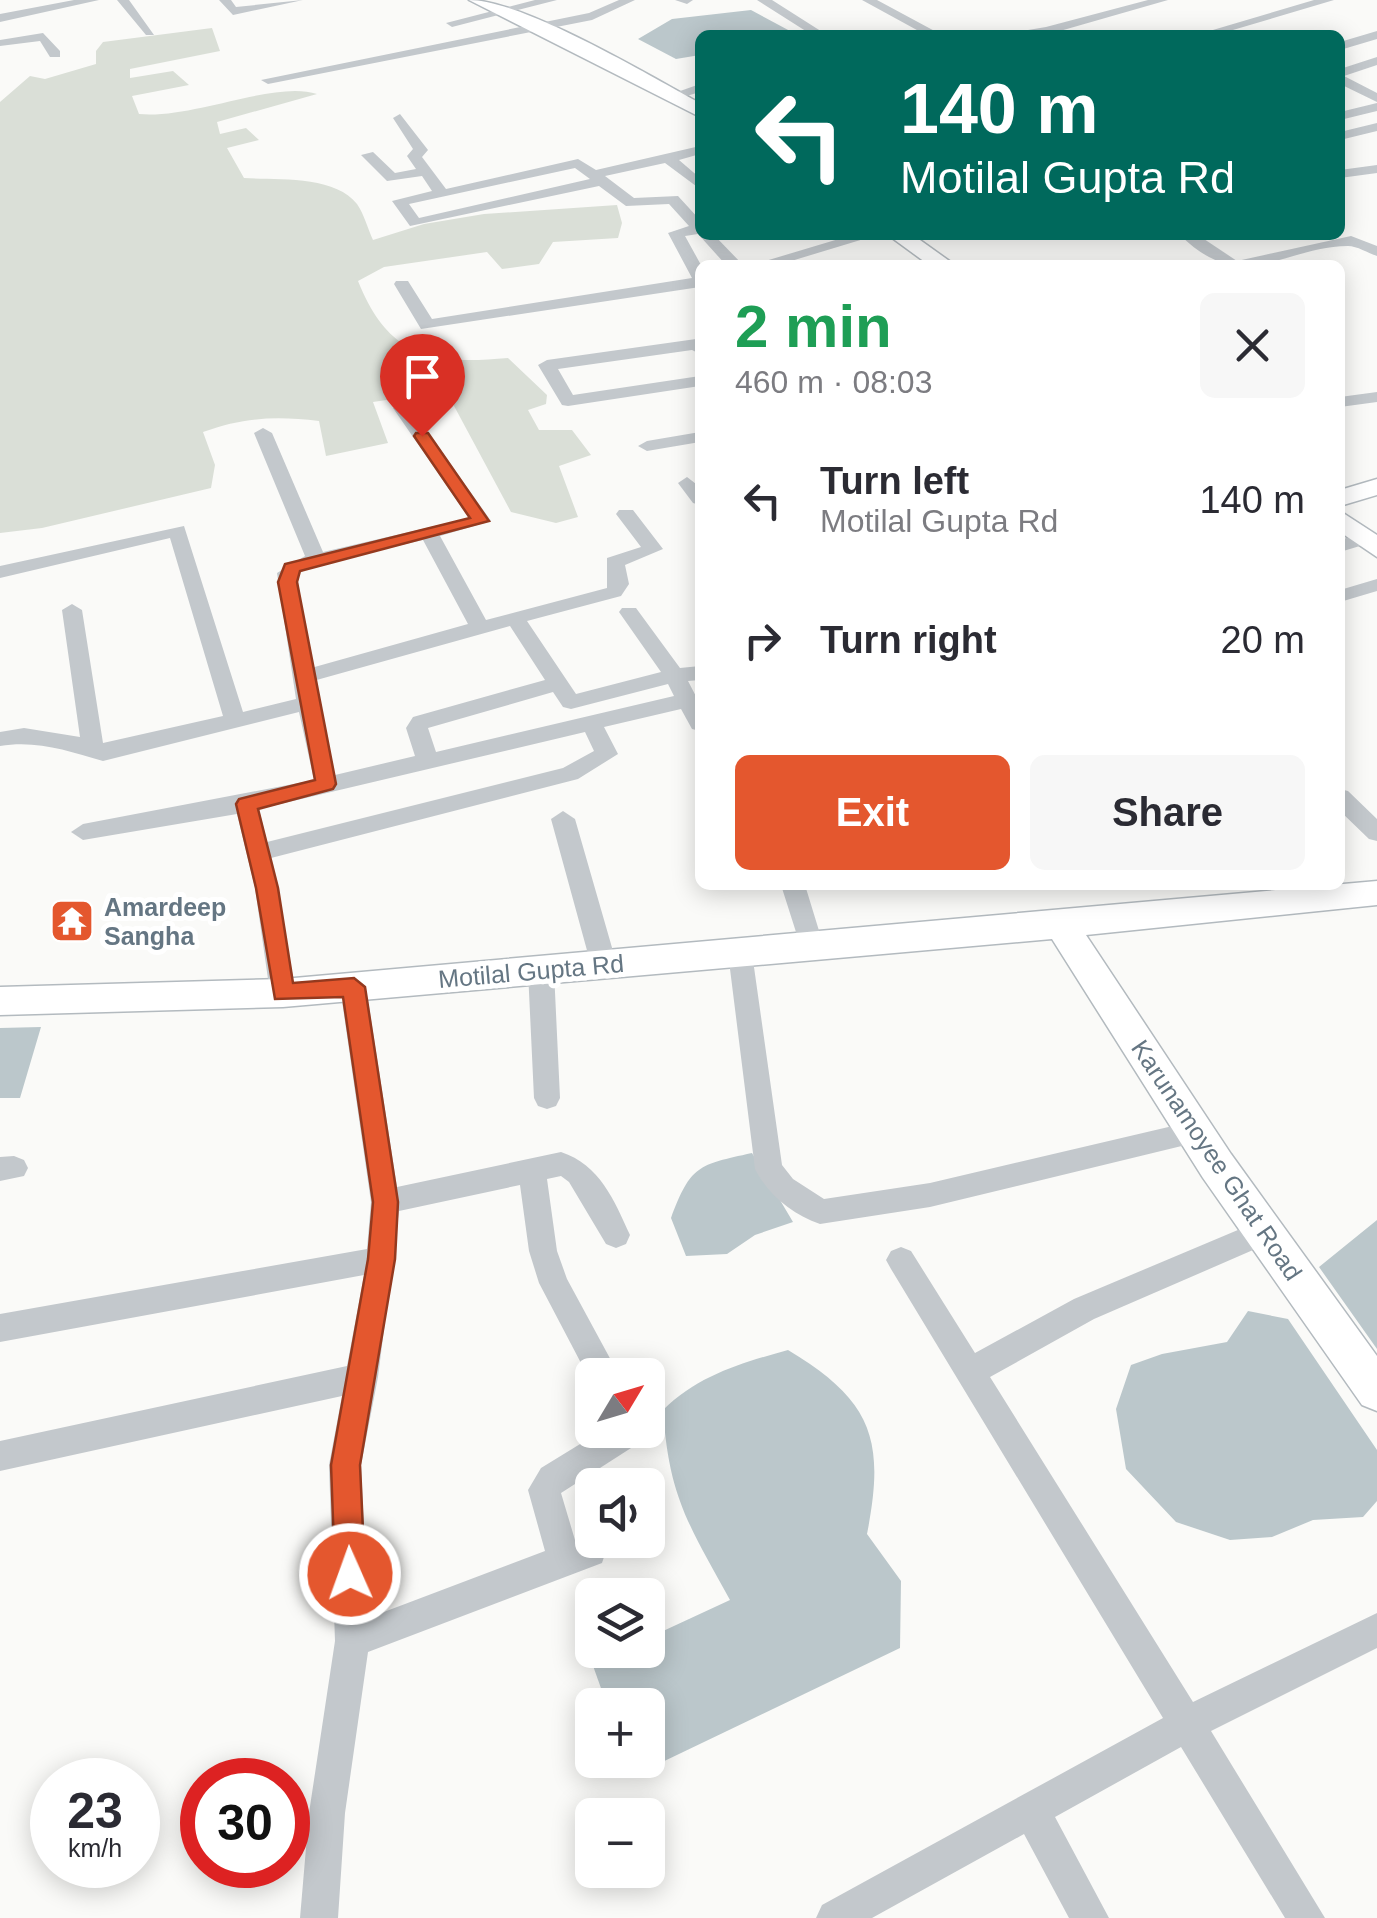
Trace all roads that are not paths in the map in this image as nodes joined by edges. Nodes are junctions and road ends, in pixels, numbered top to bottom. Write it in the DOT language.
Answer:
graph roads {
  1 [pos="93,0"];
  2 [pos="124,0"];
  3 [pos="225,0"];
  4 [pos="298,0"];
  5 [pos="478,0"];
  6 [pos="550,0"];
  7 [pos="630,0"];
  8 [pos="763,0"];
  9 [pos="868,0"];
  10 [pos="1085,0"];
  11 [pos="1162,0"];
  12 [pos="1328,0"];
  13 [pos="507,12"];
  14 [pos="1117,14"];
  15 [pos="0,18"];
  16 [pos="452,23"];
  17 [pos="532,25"];
  18 [pos="1239,25"];
  19 [pos="813,30"];
  20 [pos="926,30"];
  21 [pos="1061,30"];
  22 [pos="1220,30"];
  23 [pos="1248,30"];
  24 [pos="150,32"];
  25 [pos="1377,35"];
  26 [pos="1,42"];
  27 [pos="1345,45"];
  28 [pos="55,54"];
  29 [pos="1377,61"];
  30 [pos="1345,74"];
  31 [pos="1345,79"];
  32 [pos="268,80"];
  33 [pos="695,89"];
  34 [pos="673,96"];
  35 [pos="1376,98"];
  36 [pos="1345,101"];
  37 [pos="695,108"];
  38 [pos="1345,114"];
  39 [pos="400,118"];
  40 [pos="1377,127"];
  41 [pos="1345,135"];
  42 [pos="695,151"];
  43 [pos="368,155"];
  44 [pos="668,158"];
  45 [pos="1377,169"];
  46 [pos="426,171"];
  47 [pos="1345,173"];
  48 [pos="597,178"];
  49 [pos="695,181"];
  50 [pos="442,194"];
  51 [pos="695,224"];
  52 [pos="695,232"];
  53 [pos="710,240"];
  54 [pos="851,240"];
  55 [pos="906,240"];
  56 [pos="1196,240"];
  57 [pos="1377,251"];
  58 [pos="729,260"];
  59 [pos="778,260"];
  60 [pos="936,260"];
  61 [pos="1229,260"];
  62 [pos="1261,260"];
  63 [pos="695,270"];
  64 [pos="695,281"];
  65 [pos="402,284"];
  66 [pos="695,344"];
  67 [pos="695,381"];
  68 [pos="1377,398"];
  69 [pos="1345,401"];
  70 [pos="402,408"];
  71 [pos="263,433"];
  72 [pos="695,438"];
  73 [pos="648,446"];
  74 [pos="1377,487"];
  75 [pos="1345,497"];
  76 [pos="626,514"];
  77 [pos="1345,525"];
  78 [pos="430,535"];
  79 [pos="1361,545"];
  80 [pos="317,560"];
  81 [pos="0,572"];
  82 [pos="1377,584"];
  83 [pos="1345,594"];
  84 [pos="72,610"];
  85 [pos="629,612"];
  86 [pos="515,618"];
  87 [pos="480,628"];
  88 [pos="695,673"];
  89 [pos="674,676"];
  90 [pos="302,677"];
  91 [pos="559,683"];
  92 [pos="688,700"];
  93 [pos="308,703"];
  94 [pos="695,714"];
  95 [pos="234,720"];
  96 [pos="591,723"];
  97 [pos="0,740"];
  98 [pos="93,747"];
  99 [pos="428,762"];
  100 [pos="326,784"];
  101 [pos="1345,802"];
  102 [pos="246,804"];
  103 [pos="563,818"];
  104 [pos="83,832"];
  105 [pos="1377,834"];
  106 [pos="258,853"];
  107 [pos="795,890"];
  108 [pos="1377,893"];
  109 [pos="1061,925"];
  110 [pos="812,947"];
  111 [pos="740,953"];
  112 [pos="604,965"];
  113 [pos="541,971"];
  114 [pos="354,987"];
  115 [pos="283,993"];
  116 [pos="0,1001"];
  117 [pos="547,1098"];
  118 [pos="1194,1132"];
  119 [pos="532,1171"];
  120 [pos="386,1202"];
  121 [pos="1264,1232"];
  122 [pos="616,1235"];
  123 [pos="382,1259"];
  124 [pos="901,1260"];
  125 [pos="0,1328"];
  126 [pos="595,1358"];
  127 [pos="969,1373"];
  128 [pos="363,1377"];
  129 [pos="1377,1391"];
  130 [pos="602,1448"];
  131 [pos="0,1456"];
  132 [pos="1377,1630"];
  133 [pos="352,1641"];
  134 [pos="1189,1723"];
  135 [pos="1032,1810"];
  136 [pos="851,1915"];
  137 [pos="319,1918"];
  138 [pos="1090,1918"];
  139 [pos="1306,1918"];
  1 -- 15 [label="street"];
  2 -- 24 [label="street"];
  3 -- 4 [label="street"];
  5 -- 13 [label="street"];
  6 -- 13 [label="street"];
  7 -- 17 [label="street"];
  8 -- 19 [label="street"];
  9 -- 20 [label="street"];
  10 -- 14 [label="street"];
  11 -- 14 [label="street"];
  12 -- 18 [label="street"];
  13 -- 16 [label="street"];
  13 -- 17 [label="street"];
  14 -- 21 [label="street"];
  17 -- 32 [label="street"];
  17 -- 34 [label="street"];
  18 -- 22 [label="street"];
  18 -- 23 [label="street"];
  25 -- 27 [label="street"];
  26 -- 28 [label="street"];
  29 -- 30 [label="street"];
  31 -- 35 [label="street"];
  33 -- 34 [label="street"];
  34 -- 37 [label="street"];
  35 -- 36 [label="street"];
  35 -- 38 [label="street"];
  39 -- 46 [label="street"];
  40 -- 41 [label="street"];
  42 -- 44 [label="street"];
  43 -- 46 [label="street"];
  44 -- 48 [label="street"];
  44 -- 49 [label="street"];
  45 -- 47 [label="street"];
  46 -- 50 [label="street"];
  48 -- 50 [label="street"];
  48 -- 50 [label="street"];
  48 -- 51 [label="street"];
  52 -- 63 [label="street"];
  53 -- 58 [label="street"];
  54 -- 59 [label="street"];
  55 -- 60 [label="street"];
  56 -- 61 [label="street"];
  57 -- 62 [label="street"];
  64 -- 65 [label="street"];
  66 -- 67 [label="street"];
  68 -- 69 [label="street"];
  70 -- 78 [label="street"];
  71 -- 80 [label="street"];
  72 -- 73 [label="street"];
  74 -- 75 [label="street"];
  76 -- 86 [label="street"];
  77 -- 79 [label="street"];
  78 -- 80 [label="street"];
  78 -- 87 [label="street"];
  80 -- 90 [label="street"];
  81 -- 95 [label="street"];
  82 -- 83 [label="street"];
  84 -- 98 [label="street"];
  85 -- 89 [label="street"];
  86 -- 87 [label="street"];
  86 -- 91 [label="street"];
  87 -- 90 [label="street"];
  88 -- 89 [label="street"];
  89 -- 91 [label="street"];
  89 -- 92 [label="street"];
  90 -- 93 [label="street"];
  91 -- 99 [label="street"];
  92 -- 94 [label="street"];
  92 -- 96 [label="street"];
  93 -- 95 [label="street"];
  93 -- 100 [label="street"];
  95 -- 98 [label="street"];
  96 -- 99 [label="street"];
  96 -- 106 [label="street"];
  97 -- 98 [label="street"];
  99 -- 100 [label="street"];
  100 -- 102 [label="street"];
  101 -- 105 [label="street"];
  102 -- 104 [label="street"];
  102 -- 106 [label="street"];
  103 -- 112 [label="street"];
  106 -- 115 [label="street"];
  107 -- 110 [label="street"];
  108 -- 109 [label="street, Motilal Gupta Rd"];
  109 -- 110 [label="street, Motilal Gupta Rd"];
  109 -- 118 [label="street, Karunamoyee Ghat Road"];
  110 -- 111 [label="street, Motilal Gupta Rd"];
  111 -- 112 [label="street, Motilal Gupta Rd"];
  111 -- 118 [label="street"];
  112 -- 113 [label="street, Motilal Gupta Rd"];
  113 -- 114 [label="street, Motilal Gupta Rd"];
  113 -- 117 [label="street"];
  114 -- 115 [label="street, Motilal Gupta Rd"];
  114 -- 120 [label="street"];
  115 -- 116 [label="street, Motilal Gupta Rd"];
  118 -- 121 [label="street, Karunamoyee Ghat Road"];
  119 -- 120 [label="street"];
  119 -- 122 [label="street"];
  119 -- 126 [label="street"];
  120 -- 123 [label="street"];
  121 -- 127 [label="street"];
  121 -- 129 [label="street, Karunamoyee Ghat Road"];
  123 -- 125 [label="street"];
  123 -- 128 [label="street"];
  124 -- 127 [label="street"];
  127 -- 134 [label="street"];
  128 -- 131 [label="street"];
  128 -- 133 [label="street"];
  130 -- 133 [label="street"];
  132 -- 134 [label="street"];
  133 -- 137 [label="street"];
  134 -- 135 [label="street"];
  134 -- 139 [label="street"];
  135 -- 136 [label="street"];
  135 -- 138 [label="street"];
}
